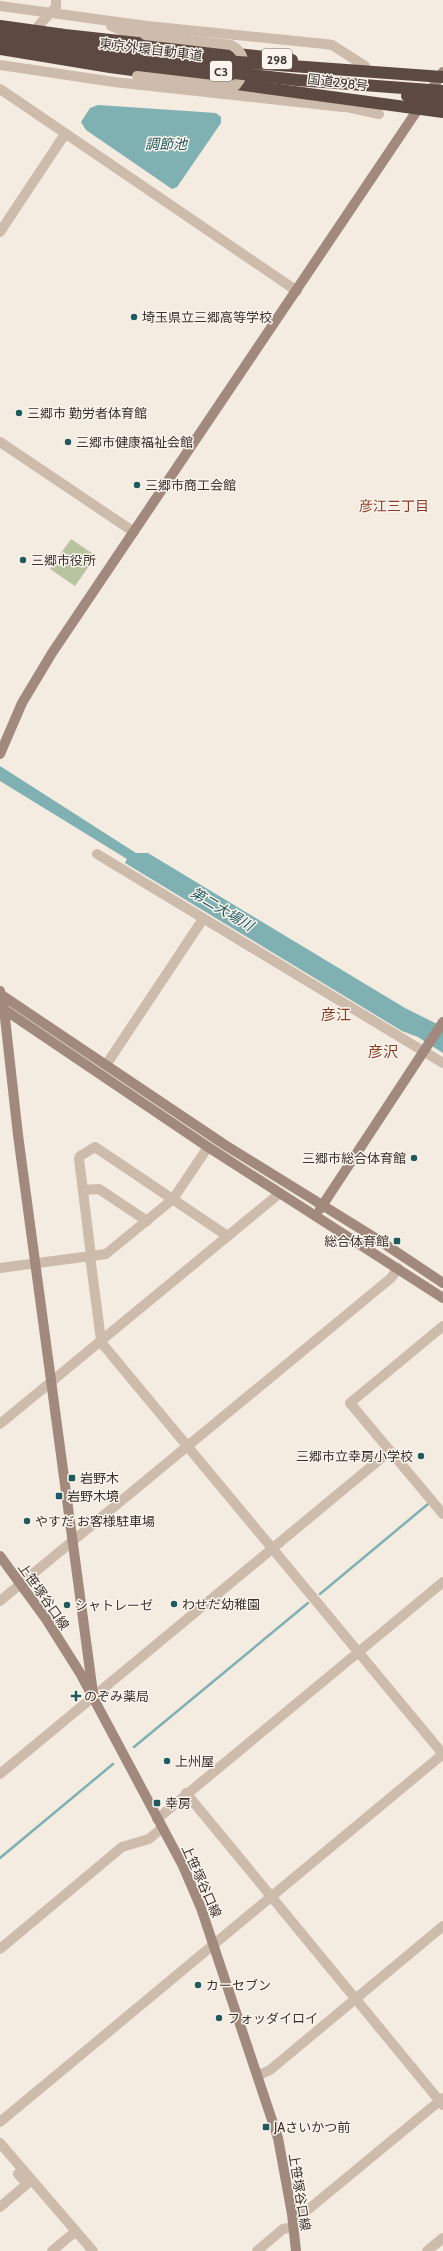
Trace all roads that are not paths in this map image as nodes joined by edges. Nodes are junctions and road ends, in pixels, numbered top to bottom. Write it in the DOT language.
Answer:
graph roads {
  1 [pos="56,0"];
  2 [pos="0,6"];
  3 [pos="50,14"];
  4 [pos="0,18"];
  5 [pos="96,20"];
  6 [pos="39,24"];
  7 [pos="0,26"];
  8 [pos="0,33"];
  9 [pos="112,40"];
  10 [pos="0,43"];
  11 [pos="0,49"];
  12 [pos="0,56"];
  13 [pos="0,65"];
  14 [pos="365,66"];
  15 [pos="110,67"];
  16 [pos="443,72"];
  17 [pos="443,77"];
  18 [pos="297,80"];
  19 [pos="114,82"];
  20 [pos="0,91"];
  21 [pos="443,91"];
  22 [pos="369,100"];
  23 [pos="443,101"];
  24 [pos="343,107"];
  25 [pos="418,108"];
  26 [pos="443,112"];
  27 [pos="379,114"];
  28 [pos="65,134"];
  29 [pos="0,232"];
  30 [pos="297,291"];
  31 [pos="0,442"];
  32 [pos="134,532"];
  33 [pos="1,751"];
  34 [pos="97,854"];
  35 [pos="203,919"];
  36 [pos="0,993"];
  37 [pos="2,1008"];
  38 [pos="443,1022"];
  39 [pos="426,1049"];
  40 [pos="443,1063"];
  41 [pos="106,1065"];
  42 [pos="208,1148"];
  43 [pos="83,1190"];
  44 [pos="280,1193"];
  45 [pos="173,1199"];
  46 [pos="322,1204"];
  47 [pos="315,1216"];
  48 [pos="147,1221"];
  49 [pos="226,1235"];
  50 [pos="90,1256"];
  51 [pos="35,1263"];
  52 [pos="0,1268"];
  53 [pos="398,1268"];
  54 [pos="443,1283"];
  55 [pos="443,1298"];
  56 [pos="443,1326"];
  57 [pos="100,1341"];
  58 [pos="51,1382"];
  59 [pos="0,1424"];
  60 [pos="186,1446"];
  61 [pos="390,1451"];
  62 [pos="443,1514"];
  63 [pos="72,1542"];
  64 [pos="272,1548"];
  65 [pos="0,1556"];
  66 [pos="443,1582"];
  67 [pos="21,1584"];
  68 [pos="0,1601"];
  69 [pos="358,1652"];
  70 [pos="93,1696"];
  71 [pos="443,1754"];
  72 [pos="0,1774"];
  73 [pos="186,1793"];
  74 [pos="157,1818"];
  75 [pos="162,1828"];
  76 [pos="272,1897"];
  77 [pos="443,1926"];
  78 [pos="214,1944"];
  79 [pos="0,1948"];
  80 [pos="355,2000"];
  81 [pos="259,2076"];
  82 [pos="442,2101"];
  83 [pos="0,2122"];
  84 [pos="0,2142"];
  85 [pos="0,2153"];
  86 [pos="20,2171"];
  87 [pos="0,2207"];
  88 [pos="292,2214"];
  89 [pos="294,2227"];
  90 [pos="76,2231"];
  91 [pos="443,2238"];
  92 [pos="52,2251"];
  93 [pos="93,2251"];
  94 [pos="257,2251"];
  95 [pos="296,2251"];
  96 [pos="427,2251"];
  1 -- 3 [label="street"];
  2 -- 3 [label="street"];
  3 -- 5 [label="street"];
  3 -- 6 [label="street"];
  4 -- 6 [label="highway, 国道298号 / 298"];
  5 -- 14 [label="street"];
  5 -- 19 [label="street, bridge"];
  6 -- 9 [label="highway, 国道298号 / 298"];
  7 -- 9 [label="highway, 国道298号 / 298"];
  8 -- 17 [label="highway, 東京外環自動車道 / C3, bridge"];
  9 -- 14 [label="highway, 国道298号 / 298"];
  10 -- 18 [label="highway, 東京外環自動車道 / C3, bridge"];
  11 -- 15 [label="highway, 国道298号 / 298"];
  12 -- 15 [label="highway, 国道298号 / 298"];
  13 -- 19 [label="street"];
  14 -- 16 [label="highway, 国道298号 / 298"];
  15 -- 22 [label="highway, 国道298号 / 298"];
  16 -- 25 [label="street"];
  18 -- 21 [label="highway, 東京外環自動車道 / C3, bridge"];
  18 -- 23 [label="highway, bridge"];
  19 -- 24 [label="street"];
  20 -- 28 [label="street"];
  22 -- 24 [label="street"];
  22 -- 25 [label="highway, 国道298号 / 298"];
  24 -- 27 [label="street"];
  25 -- 26 [label="highway, 国道298号 / 298"];
  25 -- 30 [label="street"];
  28 -- 29 [label="street"];
  28 -- 30 [label="street"];
  30 -- 32 [label="street"];
  31 -- 32 [label="street"];
  32 -- 33 [label="street"];
  34 -- 35 [label="street"];
  35 -- 39 [label="street"];
  35 -- 41 [label="street"];
  36 -- 37 [label="street"];
  36 -- 41 [label="street"];
  37 -- 42 [label="street"];
  37 -- 51 [label="street"];
  38 -- 39 [label="street"];
  39 -- 40 [label="street"];
  39 -- 46 [label="street"];
  41 -- 46 [label="street"];
  42 -- 44 [label="street"];
  42 -- 45 [label="street"];
  43 -- 45 [label="street"];
  43 -- 48 [label="street"];
  43 -- 50 [label="street"];
  44 -- 47 [label="street"];
  44 -- 49 [label="street"];
  45 -- 48 [label="street"];
  45 -- 49 [label="street"];
  46 -- 47 [label="street"];
  46 -- 54 [label="street"];
  47 -- 53 [label="street"];
  48 -- 50 [label="street"];
  49 -- 57 [label="street"];
  50 -- 51 [label="street"];
  50 -- 57 [label="street"];
  51 -- 52 [label="street"];
  51 -- 58 [label="street"];
  53 -- 55 [label="street"];
  53 -- 60 [label="street"];
  56 -- 61 [label="street"];
  57 -- 58 [label="street"];
  57 -- 60 [label="street"];
  58 -- 59 [label="street"];
  58 -- 63 [label="street"];
  60 -- 63 [label="street"];
  60 -- 64 [label="street"];
  61 -- 62 [label="street"];
  61 -- 64 [label="street"];
  63 -- 67 [label="street"];
  63 -- 70 [label="street"];
  64 -- 69 [label="street"];
  64 -- 70 [label="street"];
  65 -- 67 [label="street, 上笹塚谷口線"];
  66 -- 69 [label="street"];
  67 -- 68 [label="street"];
  67 -- 70 [label="street, 上笹塚谷口線"];
  69 -- 71 [label="street"];
  69 -- 73 [label="street"];
  70 -- 72 [label="street"];
  70 -- 74 [label="street, 上笹塚谷口線"];
  71 -- 76 [label="street"];
  73 -- 74 [label="street"];
  73 -- 76 [label="street"];
  74 -- 75 [label="street, 上笹塚谷口線"];
  75 -- 78 [label="street, 上笹塚谷口線"];
  75 -- 79 [label="street"];
  76 -- 78 [label="street"];
  76 -- 80 [label="street"];
  77 -- 80 [label="street"];
  78 -- 81 [label="street, 上笹塚谷口線"];
  78 -- 83 [label="street"];
  80 -- 81 [label="street"];
  80 -- 82 [label="street"];
  81 -- 88 [label="street, 上笹塚谷口線"];
  82 -- 88 [label="street"];
  84 -- 86 [label="street"];
  85 -- 86 [label="street"];
  86 -- 87 [label="street"];
  86 -- 90 [label="street"];
  88 -- 89 [label="street, 上笹塚谷口線"];
  89 -- 94 [label="street"];
  89 -- 95 [label="street, 上笹塚谷口線"];
  90 -- 92 [label="street"];
  90 -- 93 [label="street"];
  91 -- 96 [label="street"];
}
